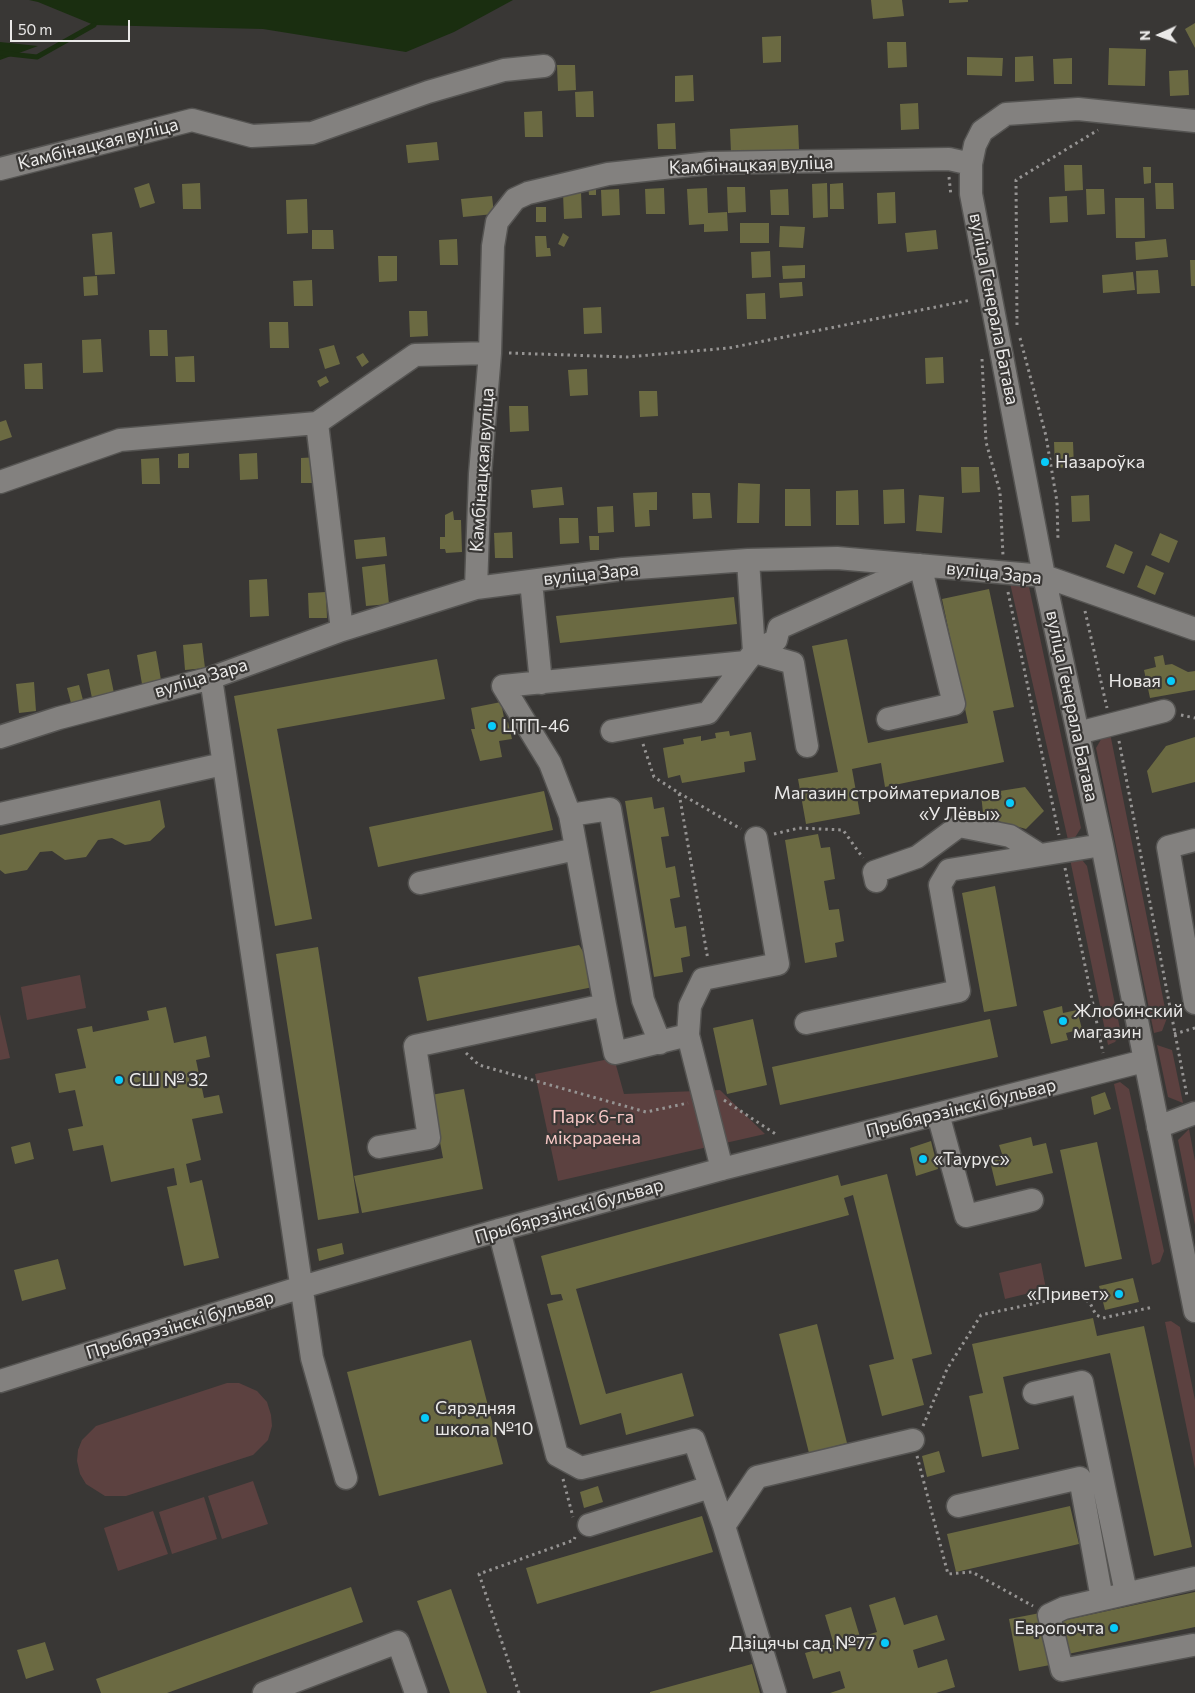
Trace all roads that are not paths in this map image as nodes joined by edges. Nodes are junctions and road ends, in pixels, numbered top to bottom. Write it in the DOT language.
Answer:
graph roads {
  1 [pos="544,66"];
  2 [pos="1195,121"];
  3 [pos="971,164"];
  4 [pos="0,169"];
  5 [pos="490,352"];
  6 [pos="317,423"];
  7 [pos="0,482"];
  8 [pos="748,560"];
  9 [pos="920,565"];
  10 [pos="1044,576"];
  11 [pos="531,581"];
  12 [pos="476,588"];
  13 [pos="1195,629"];
  14 [pos="342,630"];
  15 [pos="750,657"];
  16 [pos="211,678"];
  17 [pos="541,683"];
  18 [pos="1164,711"];
  19 [pos="888,719"];
  20 [pos="612,731"];
  21 [pos="1078,733"];
  22 [pos="0,737"];
  23 [pos="807,746"];
  24 [pos="223,764"];
  25 [pos="0,814"];
  26 [pos="570,815"];
  27 [pos="756,838"];
  28 [pos="1195,840"];
  29 [pos="1102,845"];
  30 [pos="576,849"];
  31 [pos="1040,855"];
  32 [pos="875,877"];
  33 [pos="420,883"];
  34 [pos="1195,1003"];
  35 [pos="605,1005"];
  36 [pos="806,1023"];
  37 [pos="688,1035"];
  38 [pos="660,1043"];
  39 [pos="1144,1061"];
  40 [pos="1192,1106"];
  41 [pos="938,1114"];
  42 [pos="1158,1127"];
  43 [pos="379,1147"];
  44 [pos="722,1169"];
  45 [pos="1032,1200"];
  46 [pos="499,1230"];
  47 [pos="302,1286"];
  48 [pos="1195,1311"];
  49 [pos="0,1381"];
  50 [pos="1034,1393"];
  51 [pos="913,1440"];
  52 [pos="346,1478"];
  53 [pos="710,1487"];
  54 [pos="958,1506"];
  55 [pos="724,1526"];
  56 [pos="580,1527"];
  57 [pos="1195,1578"];
  58 [pos="1126,1593"];
  59 [pos="1102,1599"];
  60 [pos="1193,1644"];
  61 [pos="264,1693"];
  62 [pos="416,1693"];
  63 [pos="775,1693"];
  1 -- 4 [label="street, Камбінацкая вуліца"];
  2 -- 3 [label="street, вуліца Генерала Батава"];
  3 -- 5 [label="street, Камбінацкая вуліца"];
  3 -- 10 [label="street, вуліца Генерала Батава"];
  5 -- 6 [label="street"];
  5 -- 12 [label="street, Камбінацкая вуліца"];
  6 -- 7 [label="street"];
  6 -- 14 [label="street"];
  8 -- 9 [label="street, вуліца Зара"];
  8 -- 11 [label="street, вуліца Зара"];
  8 -- 15 [label="street"];
  9 -- 10 [label="street, вуліца Зара"];
  9 -- 15 [label="street"];
  9 -- 19 [label="street"];
  10 -- 13 [label="street, вуліца Зара"];
  10 -- 21 [label="street, вуліца Генерала Батава"];
  11 -- 12 [label="street, вуліца Зара"];
  11 -- 17 [label="street"];
  12 -- 14 [label="street, вуліца Зара"];
  14 -- 16 [label="street, вуліца Зара"];
  15 -- 17 [label="street"];
  15 -- 20 [label="street"];
  15 -- 23 [label="street"];
  16 -- 22 [label="street, вуліца Зара"];
  16 -- 24 [label="street"];
  17 -- 26 [label="street"];
  18 -- 21 [label="street"];
  21 -- 29 [label="street, вуліца Генерала Батава"];
  24 -- 25 [label="street"];
  24 -- 47 [label="street"];
  26 -- 30 [label="street"];
  26 -- 38 [label="street"];
  27 -- 37 [label="street"];
  28 -- 34 [label="street"];
  29 -- 31 [label="street"];
  29 -- 39 [label="street, вуліца Генерала Батава"];
  30 -- 33 [label="street"];
  30 -- 35 [label="street"];
  31 -- 32 [label="street"];
  31 -- 36 [label="street"];
  35 -- 38 [label="street"];
  35 -- 43 [label="street"];
  37 -- 38 [label="street"];
  37 -- 44 [label="street"];
  39 -- 41 [label="street, Прыбярэзінскі бульвар"];
  39 -- 42 [label="street, вуліца Генерала Батава"];
  40 -- 42 [label="street"];
  41 -- 44 [label="street, Прыбярэзінскі бульвар"];
  41 -- 45 [label="street"];
  42 -- 48 [label="street, вуліца Генерала Батава"];
  44 -- 46 [label="street, Прыбярэзінскі бульвар"];
  46 -- 47 [label="street, Прыбярэзінскі бульвар"];
  46 -- 53 [label="street"];
  47 -- 49 [label="street, Прыбярэзінскі бульвар"];
  47 -- 52 [label="street"];
  50 -- 58 [label="street"];
  51 -- 55 [label="street"];
  53 -- 55 [label="street"];
  53 -- 56 [label="street"];
  54 -- 59 [label="street"];
  55 -- 63 [label="street"];
  57 -- 58 [label="street"];
  58 -- 59 [label="street"];
  59 -- 60 [label="street"];
  61 -- 62 [label="street"];
}
